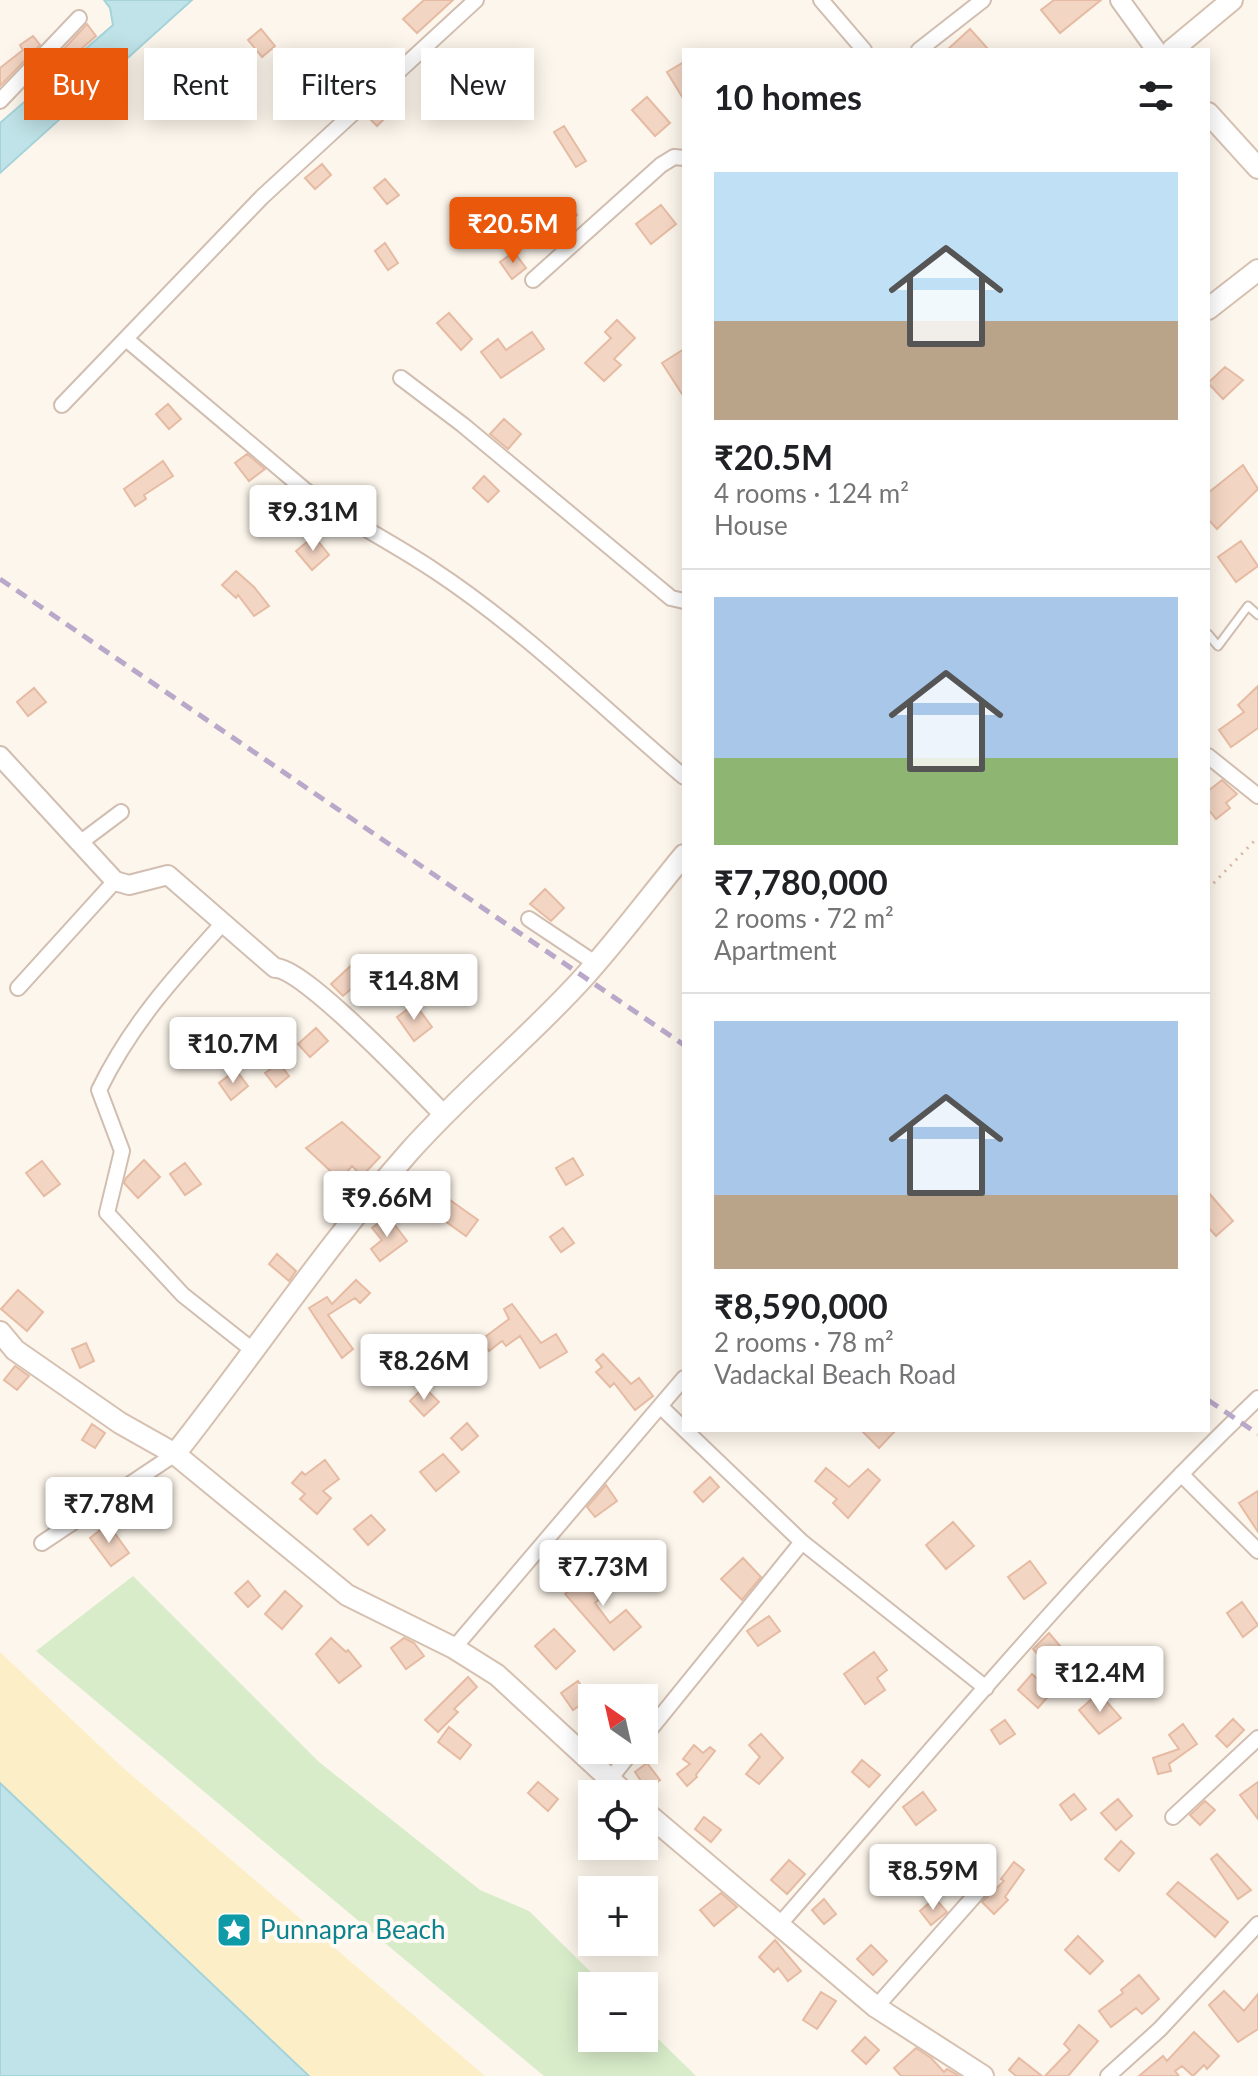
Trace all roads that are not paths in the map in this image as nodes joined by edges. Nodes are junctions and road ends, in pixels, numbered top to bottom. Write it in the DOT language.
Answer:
graph roads {
  1 [pos="476,0"];
  2 [pos="821,0"];
  3 [pos="983,0"];
  4 [pos="1120,0"];
  5 [pos="1232,0"];
  6 [pos="79,18"];
  7 [pos="862,48"];
  8 [pos="922,48"];
  9 [pos="1155,48"];
  10 [pos="1174,48"];
  11 [pos="0,101"];
  12 [pos="1210,115"];
  13 [pos="682,158"];
  14 [pos="1258,168"];
  15 [pos="1258,270"];
  16 [pos="533,280"];
  17 [pos="1210,307"];
  18 [pos="126,339"];
  19 [pos="401,378"];
  20 [pos="62,405"];
  21 [pos="682,601"];
  22 [pos="1258,615"];
  23 [pos="1210,636"];
  24 [pos="0,756"];
  25 [pos="1210,758"];
  26 [pos="682,775"];
  27 [pos="1258,796"];
  28 [pos="121,812"];
  29 [pos="81,842"];
  30 [pos="682,857"];
  31 [pos="115,881"];
  32 [pos="529,919"];
  33 [pos="224,922"];
  34 [pos="595,963"];
  35 [pos="18,988"];
  36 [pos="443,1114"];
  37 [pos="0,1332"];
  38 [pos="255,1352"];
  39 [pos="682,1380"];
  40 [pos="1258,1398"];
  41 [pos="660,1406"];
  42 [pos="682,1426"];
  43 [pos="688,1432"];
  44 [pos="175,1454"];
  45 [pos="1181,1474"];
  46 [pos="802,1542"];
  47 [pos="42,1543"];
  48 [pos="1258,1551"];
  49 [pos="454,1648"];
  50 [pos="986,1688"];
  51 [pos="658,1720"];
  52 [pos="1258,1738"];
  53 [pos="622,1764"];
  54 [pos="610,1779"];
  55 [pos="1173,1817"];
  56 [pos="658,1823"];
  57 [pos="985,1884"];
  58 [pos="780,1924"];
  59 [pos="1258,1924"];
  60 [pos="876,2007"];
  61 [pos="983,2076"];
  62 [pos="1108,2076"];
  1 -- 18 [label="street"];
  2 -- 7 [label="street"];
  3 -- 8 [label="street"];
  4 -- 9 [label="street"];
  5 -- 10 [label="main road"];
  6 -- 11 [label="street"];
  12 -- 14 [label="main road"];
  13 -- 16 [label="street"];
  15 -- 17 [label="main road"];
  18 -- 20 [label="street"];
  18 -- 26 [label="street"];
  19 -- 21 [label="street"];
  22 -- 23 [label="lane"];
  24 -- 29 [label="street"];
  25 -- 27 [label="street"];
  28 -- 29 [label="street"];
  29 -- 31 [label="street"];
  30 -- 34 [label="main road"];
  31 -- 33 [label="street"];
  31 -- 35 [label="street"];
  32 -- 34 [label="street"];
  33 -- 36 [label="street"];
  33 -- 38 [label="street"];
  34 -- 36 [label="main road"];
  36 -- 38 [label="main road"];
  37 -- 44 [label="main road"];
  38 -- 44 [label="main road"];
  39 -- 41 [label="street"];
  40 -- 45 [label="street"];
  41 -- 42 [label="street"];
  41 -- 49 [label="street"];
  43 -- 46 [label="street"];
  44 -- 47 [label="street"];
  44 -- 49 [label="main road"];
  45 -- 48 [label="street"];
  45 -- 50 [label="street"];
  46 -- 50 [label="street"];
  46 -- 51 [label="street"];
  49 -- 54 [label="main road"];
  50 -- 58 [label="street"];
  52 -- 55 [label="street"];
  53 -- 54 [label="street"];
  56 -- 58 [label="main road"];
  57 -- 60 [label="street"];
  58 -- 60 [label="main road"];
  59 -- 62 [label="street"];
  60 -- 61 [label="main road"];
}
